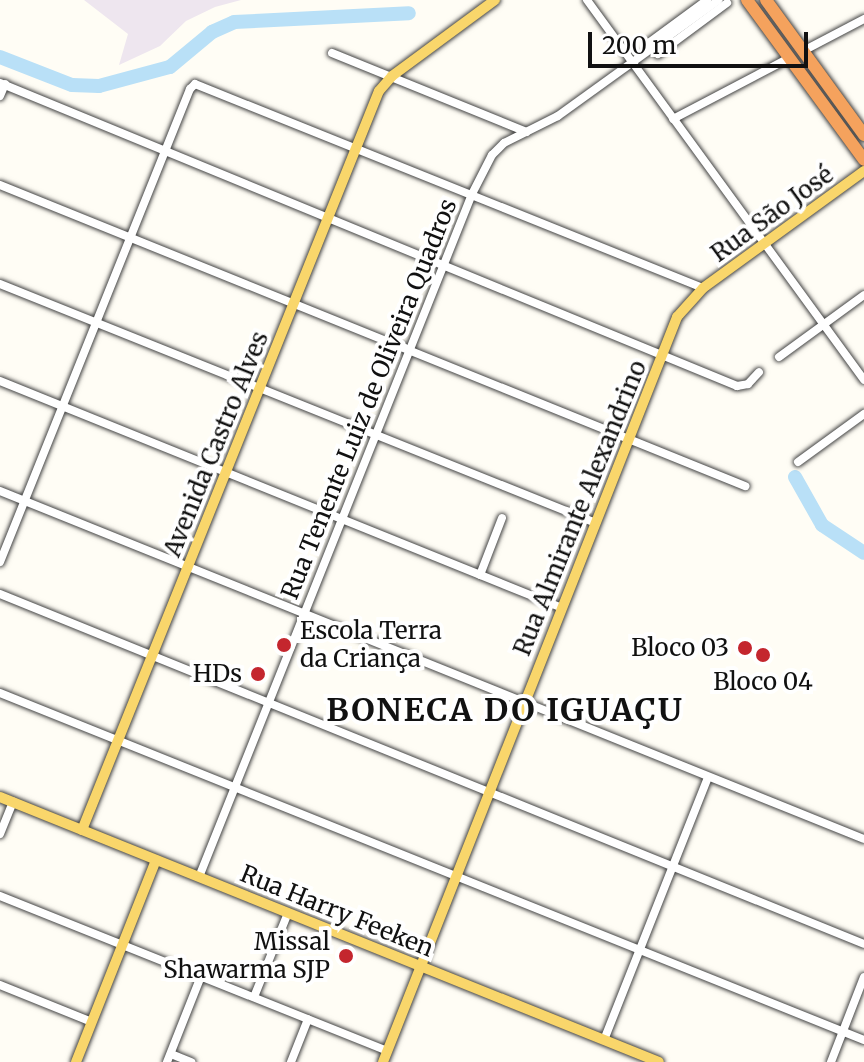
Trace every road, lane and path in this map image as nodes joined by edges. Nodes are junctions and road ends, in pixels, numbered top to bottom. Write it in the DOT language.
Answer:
graph roads {
  1 [pos="587,0"];
  2 [pos="707,0"];
  3 [pos="747,0"];
  4 [pos="766,0"];
  5 [pos="488,2"];
  6 [pos="723,2"];
  7 [pos="864,19"];
  8 [pos="654,48"];
  9 [pos="803,51"];
  10 [pos="332,53"];
  11 [pos="789,58"];
  12 [pos="633,63"];
  13 [pos="392,76"];
  14 [pos="2,84"];
  15 [pos="0,96"];
  16 [pos="673,119"];
  17 [pos="527,132"];
  18 [pos="864,135"];
  19 [pos="357,147"];
  20 [pos="165,151"];
  21 [pos="864,160"];
  22 [pos="864,171"];
  23 [pos="0,185"];
  24 [pos="472,194"];
  25 [pos="328,218"];
  26 [pos="130,237"];
  27 [pos="765,244"];
  28 [pos="444,265"];
  29 [pos="0,284"];
  30 [pos="703,288"];
  31 [pos="864,295"];
  32 [pos="294,303"];
  33 [pos="96,323"];
  34 [pos="823,325"];
  35 [pos="410,350"];
  36 [pos="662,355"];
  37 [pos="779,357"];
  38 [pos="759,372"];
  39 [pos="864,380"];
  40 [pos="0,381"];
  41 [pos="260,388"];
  42 [pos="62,407"];
  43 [pos="864,414"];
  44 [pos="376,435"];
  45 [pos="629,439"];
  46 [pos="798,462"];
  47 [pos="226,473"];
  48 [pos="745,486"];
  49 [pos="0,491"];
  50 [pos="24,501"];
  51 [pos="502,518"];
  52 [pos="342,519"];
  53 [pos="596,523"];
  54 [pos="0,562"];
  55 [pos="188,567"];
  56 [pos="480,575"];
  57 [pos="0,594"];
  58 [pos="562,608"];
  59 [pos="304,614"];
  60 [pos="152,656"];
  61 [pos="0,693"];
  62 [pos="268,703"];
  63 [pos="525,703"];
  64 [pos="118,740"];
  65 [pos="708,777"];
  66 [pos="235,787"];
  67 [pos="489,792"];
  68 [pos="0,797"];
  69 [pos="13,802"];
  70 [pos="82,830"];
  71 [pos="0,834"];
  72 [pos="864,839"];
  73 [pos="156,860"];
  74 [pos="673,867"];
  75 [pos="456,876"];
  76 [pos="199,877"];
  77 [pos="0,896"];
  78 [pos="288,913"];
  79 [pos="864,944"];
  80 [pos="123,945"];
  81 [pos="640,950"];
  82 [pos="420,966"];
  83 [pos="201,976"];
  84 [pos="864,977"];
  85 [pos="0,985"];
  86 [pos="254,997"];
  87 [pos="308,1019"];
  88 [pos="92,1022"];
  89 [pos="843,1032"];
  90 [pos="604,1040"];
  91 [pos="864,1040"];
  92 [pos="385,1056"];
  93 [pos="169,1058"];
  94 [pos="76,1062"];
  95 [pos="191,1062"];
  96 [pos="291,1062"];
  97 [pos="659,1062"];
  98 [pos="831,1062"];
  1 -- 12 [label="street"];
  2 -- 8 [label="street"];
  3 -- 11 [label="highway"];
  4 -- 9 [label="highway"];
  5 -- 13 [label="main road"];
  6 -- 8 [label="street"];
  7 -- 9 [label="street"];
  8 -- 12 [label="street, Rua Tenente Luiz de Oliveira Quadros"];
  9 -- 18 [label="highway"];
  10 -- 13 [label="street"];
  11 -- 16 [label="street"];
  11 -- 21 [label="highway"];
  12 -- 16 [label="street"];
  12 -- 17 [label="street, Rua Tenente Luiz de Oliveira Quadros"];
  13 -- 17 [label="street"];
  13 -- 19 [label="main road, Avenida Castro Alves"];
  14 -- 15 [label="street"];
  14 -- 20 [label="street"];
  16 -- 27 [label="street"];
  17 -- 24 [label="street, Rua Tenente Luiz de Oliveira Quadros"];
  19 -- 20 [label="street"];
  19 -- 24 [label="street"];
  19 -- 25 [label="main road, Avenida Castro Alves"];
  20 -- 25 [label="street"];
  20 -- 26 [label="street"];
  22 -- 27 [label="main road, Rua São José"];
  23 -- 26 [label="street"];
  24 -- 28 [label="street, Rua Tenente Luiz de Oliveira Quadros"];
  24 -- 30 [label="street"];
  25 -- 28 [label="street"];
  25 -- 32 [label="main road, Avenida Castro Alves"];
  26 -- 32 [label="street"];
  26 -- 33 [label="street"];
  27 -- 30 [label="main road, Rua São José"];
  27 -- 34 [label="street"];
  28 -- 35 [label="street, Rua Tenente Luiz de Oliveira Quadros"];
  28 -- 36 [label="street"];
  29 -- 33 [label="street"];
  30 -- 36 [label="main road, Rua Almirante Alexandrino"];
  31 -- 34 [label="street"];
  32 -- 35 [label="street"];
  32 -- 41 [label="main road, Avenida Castro Alves"];
  33 -- 41 [label="street"];
  33 -- 42 [label="street"];
  34 -- 37 [label="street"];
  34 -- 39 [label="street"];
  35 -- 44 [label="street, Rua Tenente Luiz de Oliveira Quadros"];
  35 -- 45 [label="street"];
  36 -- 38 [label="street"];
  36 -- 45 [label="main road, Rua Almirante Alexandrino"];
  40 -- 42 [label="street"];
  41 -- 44 [label="street"];
  41 -- 47 [label="main road, Avenida Castro Alves"];
  42 -- 47 [label="street"];
  42 -- 50 [label="street"];
  43 -- 46 [label="street"];
  44 -- 52 [label="street, Rua Tenente Luiz de Oliveira Quadros"];
  44 -- 53 [label="street"];
  45 -- 48 [label="street"];
  45 -- 53 [label="main road, Rua Almirante Alexandrino"];
  47 -- 52 [label="street"];
  47 -- 55 [label="main road, Avenida Castro Alves"];
  49 -- 50 [label="street"];
  50 -- 54 [label="street"];
  50 -- 55 [label="street"];
  51 -- 56 [label="street"];
  52 -- 56 [label="street"];
  52 -- 59 [label="street, Rua Tenente Luiz de Oliveira Quadros"];
  53 -- 58 [label="main road, Rua Almirante Alexandrino"];
  55 -- 59 [label="street"];
  55 -- 60 [label="main road, Avenida Castro Alves"];
  56 -- 58 [label="street"];
  57 -- 60 [label="street"];
  58 -- 63 [label="main road, Rua Almirante Alexandrino"];
  59 -- 62 [label="street, Rua Tenente Luiz de Oliveira Quadros"];
  59 -- 63 [label="street"];
  60 -- 62 [label="street"];
  60 -- 64 [label="main road, Avenida Castro Alves"];
  61 -- 64 [label="street"];
  62 -- 66 [label="street, Rua Tenente Luiz de Oliveira Quadros"];
  62 -- 67 [label="street"];
  63 -- 65 [label="street"];
  63 -- 67 [label="main road, Rua Almirante Alexandrino"];
  64 -- 66 [label="street"];
  64 -- 70 [label="main road, Avenida Castro Alves"];
  65 -- 72 [label="street"];
  65 -- 74 [label="street"];
  66 -- 75 [label="street"];
  66 -- 76 [label="street, Rua Tenente Luiz de Oliveira Quadros"];
  67 -- 74 [label="street"];
  67 -- 75 [label="main road, Rua Almirante Alexandrino"];
  68 -- 69 [label="main road, Rua Harry Feeken"];
  69 -- 70 [label="main road, Rua Harry Feeken"];
  69 -- 71 [label="street"];
  70 -- 73 [label="main road, Rua Harry Feeken"];
  73 -- 76 [label="main road, Rua Harry Feeken"];
  73 -- 80 [label="main road"];
  74 -- 79 [label="street"];
  74 -- 81 [label="street"];
  75 -- 81 [label="street"];
  75 -- 82 [label="main road, Rua Almirante Alexandrino"];
  76 -- 78 [label="main road, Rua Harry Feeken"];
  77 -- 80 [label="street"];
  78 -- 82 [label="main road, Rua Harry Feeken"];
  78 -- 86 [label="street"];
  80 -- 83 [label="street"];
  80 -- 88 [label="main road"];
  81 -- 89 [label="street"];
  81 -- 90 [label="street"];
  82 -- 90 [label="main road, Rua Harry Feeken"];
  82 -- 92 [label="main road, Rua Almirante Alexandrino"];
  83 -- 86 [label="street"];
  83 -- 93 [label="street"];
  84 -- 89 [label="street"];
  85 -- 88 [label="street"];
  86 -- 87 [label="street"];
  87 -- 92 [label="street"];
  87 -- 96 [label="street"];
  88 -- 94 [label="main road"];
  89 -- 91 [label="street"];
  89 -- 98 [label="street"];
  90 -- 97 [label="main road, Rua Harry Feeken"];
  93 -- 95 [label="street"];
}
